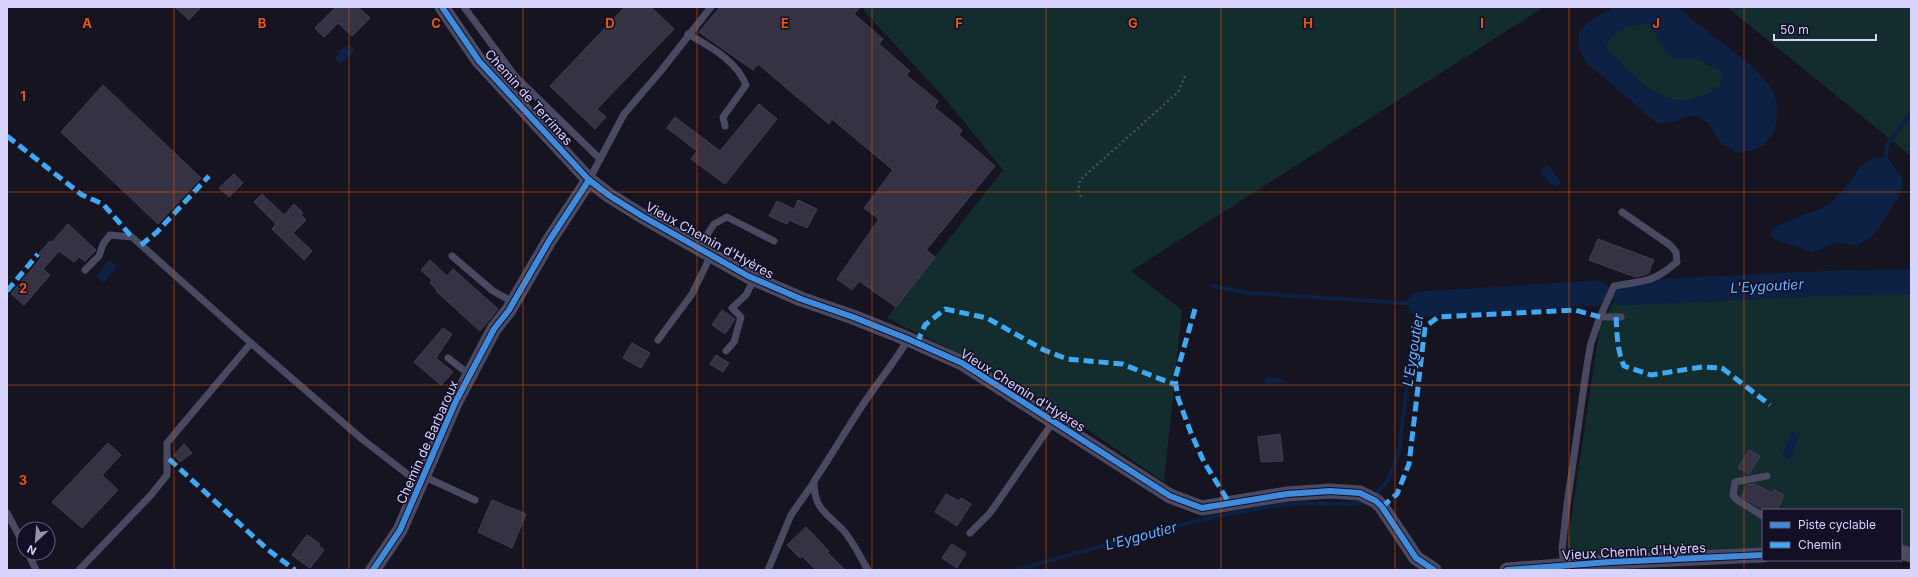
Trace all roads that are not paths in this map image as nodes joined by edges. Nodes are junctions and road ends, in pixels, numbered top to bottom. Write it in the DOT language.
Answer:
graph roads {
  1 [pos="442,7"];
  2 [pos="464,7"];
  3 [pos="711,7"];
  4 [pos="688,34"];
  5 [pos="725,126"];
  6 [pos="600,159"];
  7 [pos="589,180"];
  8 [pos="1622,212"];
  9 [pos="774,241"];
  10 [pos="705,251"];
  11 [pos="452,256"];
  12 [pos="86,270"];
  13 [pos="754,278"];
  14 [pos="513,302"];
  15 [pos="1600,317"];
  16 [pos="1621,317"];
  17 [pos="908,339"];
  18 [pos="658,340"];
  19 [pos="251,343"];
  20 [pos="726,351"];
  21 [pos="448,358"];
  22 [pos="470,375"];
  23 [pos="1054,422"];
  24 [pos="1767,476"];
  25 [pos="422,480"];
  26 [pos="814,482"];
  27 [pos="476,500"];
  28 [pos="7,512"];
  29 [pos="1762,515"];
  30 [pos="16,529"];
  31 [pos="970,533"];
  32 [pos="1762,554"];
  33 [pos="1564,566"];
  34 [pos="79,570"];
  35 [pos="373,570"];
  36 [pos="768,570"];
  37 [pos="868,570"];
  38 [pos="1434,570"];
  39 [pos="1507,570"];
  1 -- 7 [label="street, Chemin de Terrimas"];
  2 -- 6 [label="lane"];
  3 -- 4 [label="lane"];
  4 -- 5 [label="lane"];
  4 -- 6 [label="lane"];
  6 -- 7 [label="lane"];
  7 -- 10 [label="street, Vieux Chemin d'Hyères"];
  7 -- 14 [label="street, Chemin de Barbaroux"];
  8 -- 15 [label="lane"];
  9 -- 10 [label="lane"];
  10 -- 13 [label="street, Vieux Chemin d'Hyères"];
  10 -- 18 [label="lane"];
  11 -- 14 [label="lane"];
  12 -- 19 [label="lane"];
  13 -- 17 [label="street, Vieux Chemin d'Hyères"];
  13 -- 20 [label="lane"];
  14 -- 22 [label="street, Chemin de Barbaroux"];
  15 -- 16 [label="lane"];
  15 -- 33 [label="lane"];
  17 -- 23 [label="street, Vieux Chemin d'Hyères"];
  17 -- 26 [label="lane"];
  19 -- 25 [label="lane"];
  19 -- 34 [label="lane"];
  21 -- 22 [label="lane"];
  22 -- 25 [label="street, Chemin de Barbaroux"];
  23 -- 31 [label="lane"];
  23 -- 38 [label="street, Vieux Chemin d'Hyères"];
  24 -- 29 [label="lane"];
  25 -- 27 [label="lane"];
  25 -- 35 [label="street, Chemin de Barbaroux"];
  26 -- 36 [label="lane"];
  26 -- 37 [label="lane"];
  28 -- 30 [label="lane"];
  32 -- 33 [label="street, Vieux Chemin d'Hyères"];
  33 -- 39 [label="street, Vieux Chemin d'Hyères"];
}
